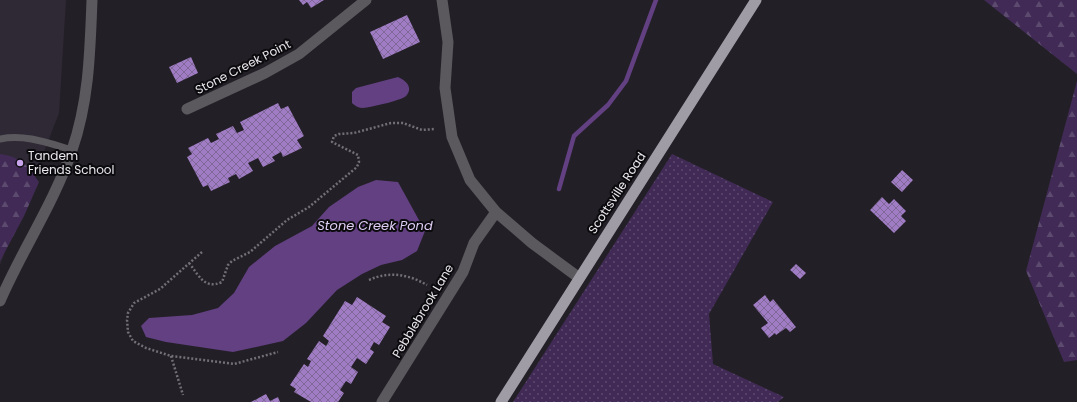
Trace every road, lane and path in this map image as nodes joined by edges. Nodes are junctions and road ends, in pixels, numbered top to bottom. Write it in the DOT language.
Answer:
graph roads {
  1 [pos="92,0"];
  2 [pos="366,0"];
  3 [pos="442,0"];
  4 [pos="756,0"];
  5 [pos="187,109"];
  6 [pos="435,129"];
  7 [pos="0,139"];
  8 [pos="72,150"];
  9 [pos="496,212"];
  10 [pos="202,252"];
  11 [pos="189,263"];
  12 [pos="578,277"];
  13 [pos="369,280"];
  14 [pos="427,285"];
  15 [pos="0,301"];
  16 [pos="278,352"];
  17 [pos="171,356"];
  18 [pos="183,395"];
  19 [pos="382,402"];
  20 [pos="501,402"];
  1 -- 8 [label="street"];
  2 -- 5 [label="street, Stone Creek Point"];
  3 -- 9 [label="street"];
  4 -- 12 [label="highway, Scottsville Road"];
  6 -- 11 [label="path"];
  7 -- 8 [label="lane"];
  8 -- 15 [label="street"];
  9 -- 12 [label="street"];
  9 -- 19 [label="street, Pebblebrook Lane"];
  10 -- 11 [label="path"];
  11 -- 17 [label="path"];
  12 -- 20 [label="highway, Scottsville Road"];
  13 -- 14 [label="path"];
  16 -- 17 [label="path"];
  17 -- 18 [label="path"];
}
